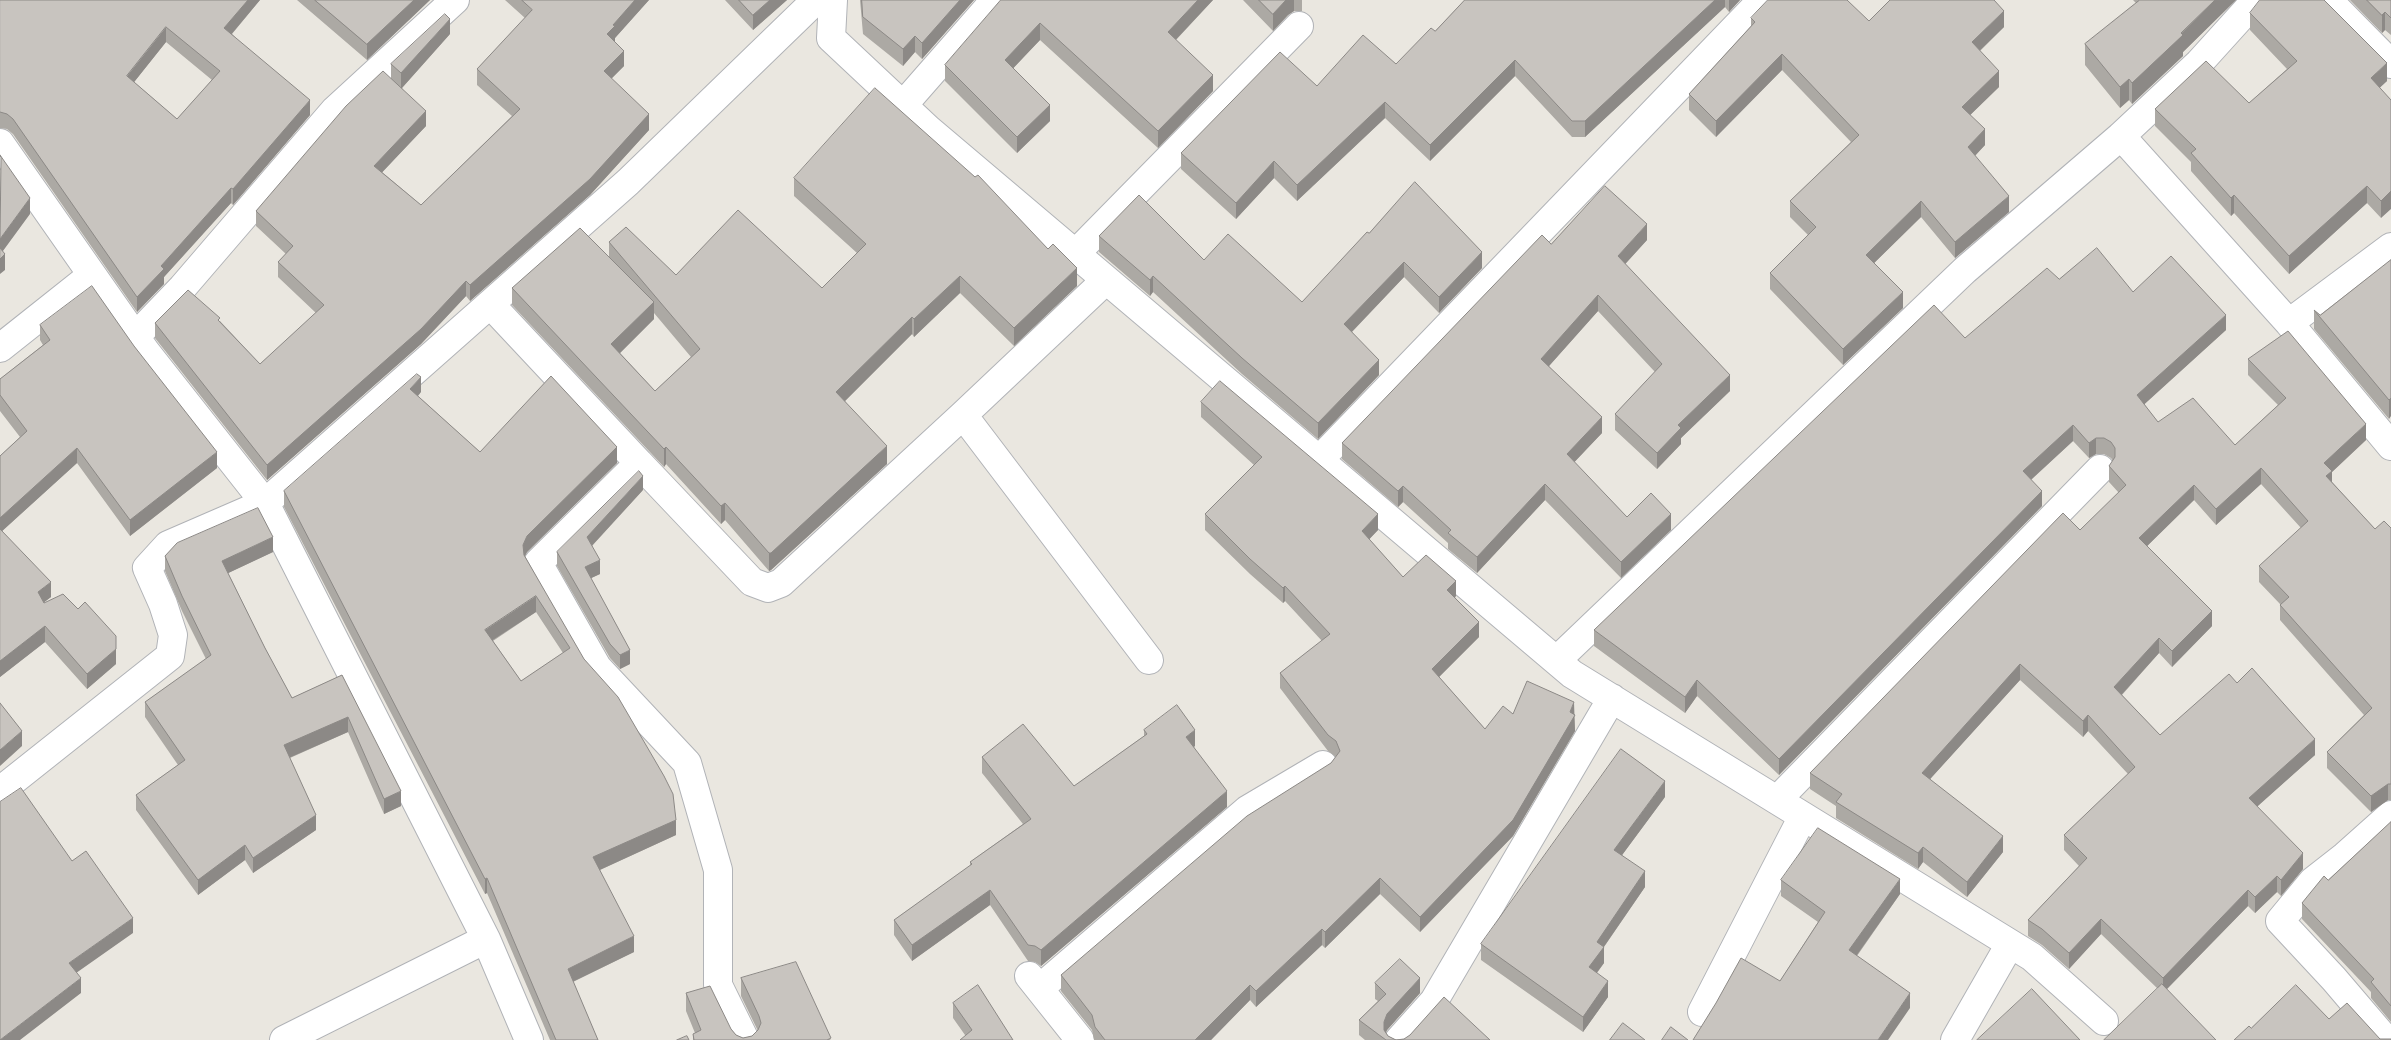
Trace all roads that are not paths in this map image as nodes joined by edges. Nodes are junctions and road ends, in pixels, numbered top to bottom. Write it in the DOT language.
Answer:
graph roads {
  1 [pos="455,0"];
  2 [pos="816,0"];
  3 [pos="833,0"];
  4 [pos="995,0"];
  5 [pos="1762,0"];
  6 [pos="2256,0"];
  7 [pos="2328,0"];
  8 [pos="1299,26"];
  9 [pos="2391,64"];
  10 [pos="904,104"];
  11 [pos="2121,136"];
  12 [pos="0,143"];
  13 [pos="2391,247"];
  14 [pos="1076,253"];
  15 [pos="92,275"];
  16 [pos="1106,280"];
  17 [pos="490,304"];
  18 [pos="2289,323"];
  19 [pos="135,337"];
  20 [pos="0,348"];
  21 [pos="963,415"];
  22 [pos="2391,446"];
  23 [pos="1319,460"];
  24 [pos="639,463"];
  25 [pos="2100,469"];
  26 [pos="265,503"];
  27 [pos="1149,660"];
  28 [pos="1557,660"];
  29 [pos="1612,698"];
  30 [pos="1323,765"];
  31 [pos="0,791"];
  32 [pos="1777,800"];
  33 [pos="2391,815"];
  34 [pos="1803,816"];
  35 [pos="486,939"];
  36 [pos="2010,944"];
  37 [pos="1702,1012"];
  38 [pos="2104,1021"];
  39 [pos="284,1040"];
  40 [pos="529,1040"];
  41 [pos="745,1040"];
  42 [pos="1080,1040"];
  43 [pos="1399,1040"];
  44 [pos="1955,1040"];
  45 [pos="2386,1040"];
  1 -- 19 [label="street"];
  2 -- 17 [label="street"];
  3 -- 10 [label="street"];
  4 -- 10 [label="street"];
  5 -- 23 [label="street"];
  6 -- 11 [label="street"];
  7 -- 9 [label="street"];
  8 -- 14 [label="street"];
  10 -- 14 [label="street"];
  11 -- 18 [label="street"];
  11 -- 28 [label="street"];
  12 -- 15 [label="street"];
  13 -- 18 [label="street"];
  14 -- 16 [label="street"];
  15 -- 19 [label="street"];
  15 -- 20 [label="street"];
  16 -- 21 [label="street"];
  16 -- 23 [label="street"];
  17 -- 24 [label="street"];
  17 -- 26 [label="street"];
  18 -- 22 [label="street"];
  19 -- 26 [label="street"];
  21 -- 24 [label="street"];
  21 -- 27 [label="street"];
  23 -- 28 [label="street"];
  24 -- 41 [label="street"];
  25 -- 32 [label="street"];
  26 -- 31 [label="street"];
  26 -- 35 [label="street"];
  28 -- 29 [label="street"];
  29 -- 32 [label="street"];
  29 -- 43 [label="street"];
  30 -- 42 [label="street"];
  32 -- 34 [label="street"];
  33 -- 45 [label="street"];
  34 -- 36 [label="street"];
  34 -- 37 [label="street"];
  35 -- 39 [label="street"];
  35 -- 40 [label="street"];
  36 -- 38 [label="street"];
  36 -- 44 [label="street"];
}
